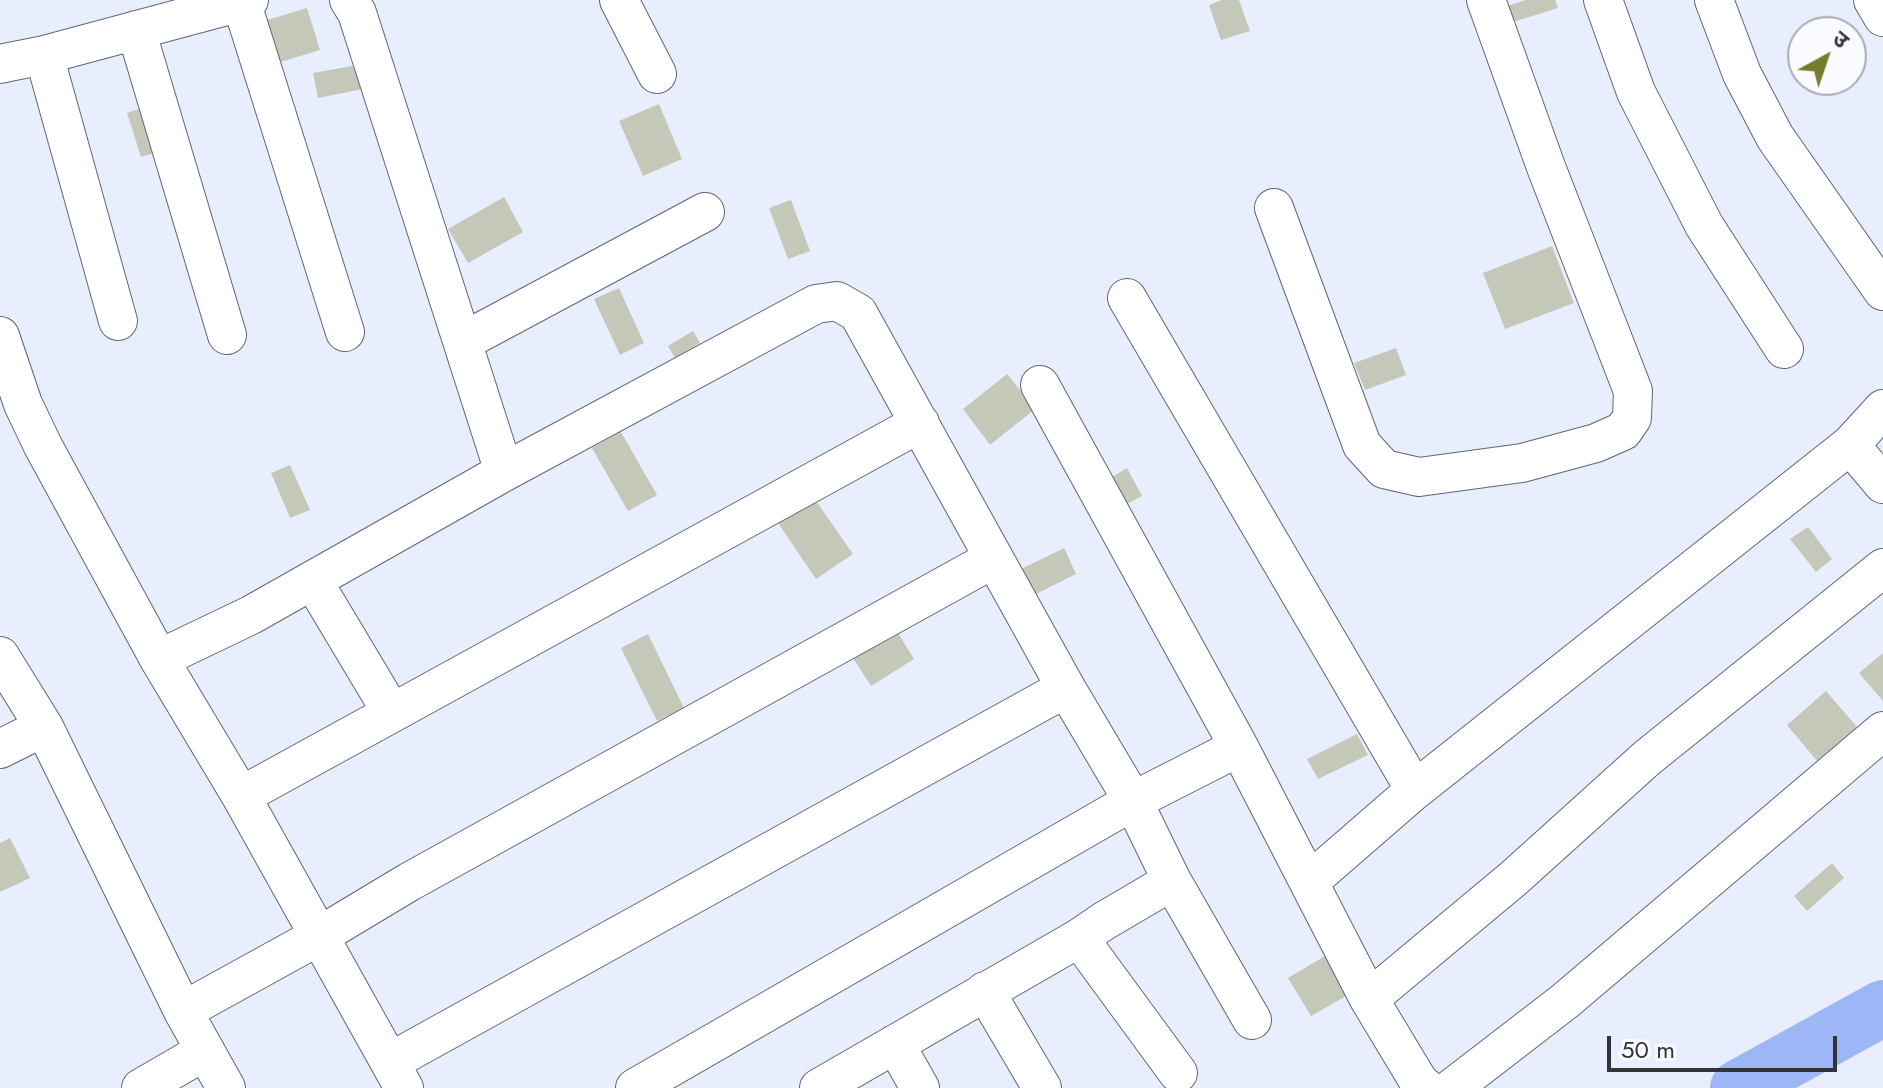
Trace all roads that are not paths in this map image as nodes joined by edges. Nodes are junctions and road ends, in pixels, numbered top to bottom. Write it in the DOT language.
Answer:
graph roads {
  1 [pos="249,0"];
  2 [pos="349,0"];
  3 [pos="619,0"];
  4 [pos="1486,0"];
  5 [pos="1603,0"];
  6 [pos="1714,0"];
  7 [pos="1873,0"];
  8 [pos="241,1"];
  9 [pos="1883,17"];
  10 [pos="136,30"];
  11 [pos="44,55"];
  12 [pos="0,64"];
  13 [pos="657,74"];
  14 [pos="1274,208"];
  15 [pos="705,212"];
  16 [pos="1883,291"];
  17 [pos="1127,298"];
  18 [pos="118,321"];
  19 [pos="345,332"];
  20 [pos="227,335"];
  21 [pos="0,336"];
  22 [pos="464,341"];
  23 [pos="1784,349"];
  24 [pos="1040,385"];
  25 [pos="1883,409"];
  26 [pos="920,423"];
  27 [pos="1850,445"];
  28 [pos="504,472"];
  29 [pos="1883,484"];
  30 [pos="993,559"];
  31 [pos="1883,568"];
  32 [pos="313,581"];
  33 [pos="0,656"];
  34 [pos="159,659"];
  35 [pos="1066,688"];
  36 [pos="392,713"];
  37 [pos="44,727"];
  38 [pos="1883,731"];
  39 [pos="1239,747"];
  40 [pos="0,749"];
  41 [pos="1415,790"];
  42 [pos="241,796"];
  43 [pos="1133,801"];
  44 [pos="1172,881"];
  45 [pos="1309,882"];
  46 [pos="319,936"];
  47 [pos="1079,938"];
  48 [pos="985,991"];
  49 [pos="1369,999"];
  50 [pos="183,1011"];
  51 [pos="1252,1020"];
  52 [pos="895,1044"];
  53 [pos="205,1051"];
  54 [pos="1178,1073"];
  55 [pos="397,1075"];
  56 [pos="141,1088"];
  57 [pos="226,1088"];
  58 [pos="635,1088"];
  59 [pos="819,1088"];
  60 [pos="920,1088"];
  61 [pos="1042,1088"];
  62 [pos="1426,1088"];
  63 [pos="1452,1088"];
  1 -- 8 [label="street"];
  2 -- 22 [label="street"];
  3 -- 13 [label="street"];
  4 -- 14 [label="street"];
  5 -- 23 [label="street"];
  6 -- 16 [label="street"];
  7 -- 9 [label="street"];
  8 -- 10 [label="street"];
  8 -- 19 [label="street"];
  10 -- 11 [label="street"];
  10 -- 20 [label="street"];
  11 -- 12 [label="street"];
  11 -- 18 [label="street"];
  15 -- 22 [label="street"];
  17 -- 41 [label="street"];
  21 -- 34 [label="street"];
  22 -- 28 [label="street"];
  24 -- 39 [label="street"];
  25 -- 27 [label="street"];
  26 -- 28 [label="street"];
  26 -- 30 [label="street"];
  26 -- 36 [label="street"];
  27 -- 29 [label="street"];
  27 -- 41 [label="street"];
  28 -- 32 [label="street"];
  30 -- 35 [label="street"];
  30 -- 46 [label="street"];
  31 -- 49 [label="street"];
  32 -- 34 [label="street"];
  32 -- 36 [label="street"];
  33 -- 37 [label="street"];
  34 -- 42 [label="street"];
  35 -- 43 [label="street"];
  35 -- 55 [label="street"];
  36 -- 42 [label="street"];
  37 -- 40 [label="street"];
  37 -- 50 [label="street"];
  38 -- 63 [label="street"];
  39 -- 43 [label="street"];
  39 -- 45 [label="street"];
  41 -- 45 [label="street"];
  42 -- 46 [label="street"];
  43 -- 44 [label="street"];
  43 -- 58 [label="street"];
  44 -- 47 [label="street"];
  44 -- 51 [label="street"];
  45 -- 49 [label="street"];
  46 -- 50 [label="street"];
  46 -- 55 [label="street"];
  47 -- 48 [label="street"];
  47 -- 54 [label="street"];
  48 -- 52 [label="street"];
  48 -- 61 [label="street"];
  49 -- 62 [label="street"];
  50 -- 53 [label="street"];
  52 -- 59 [label="street"];
  52 -- 60 [label="street"];
  53 -- 56 [label="street"];
  53 -- 57 [label="street"];
}
